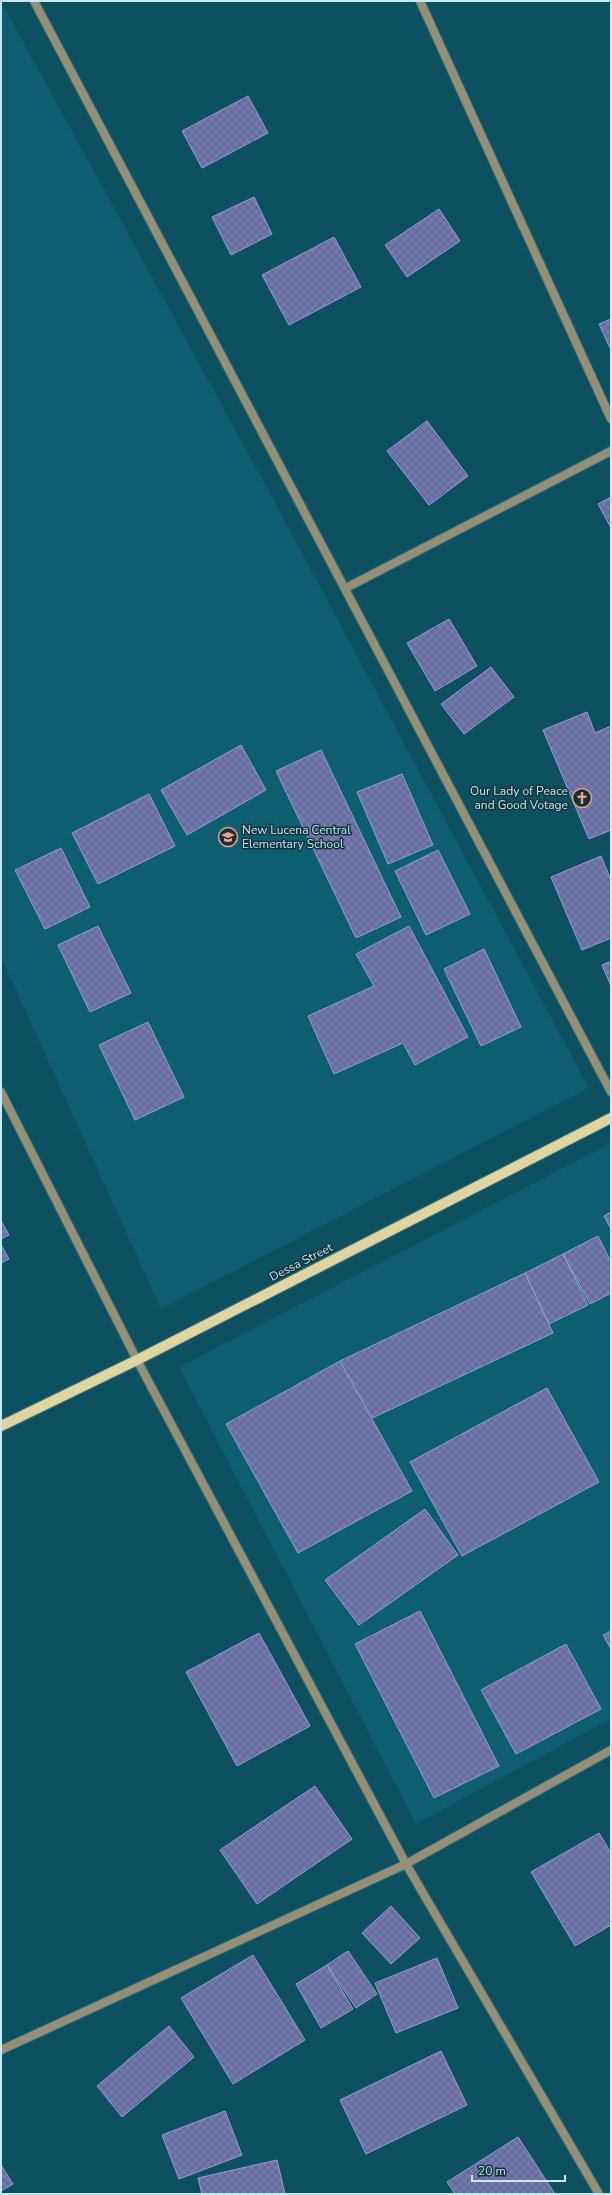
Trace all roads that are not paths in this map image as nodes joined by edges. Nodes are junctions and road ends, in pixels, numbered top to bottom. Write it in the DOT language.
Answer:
graph roads {
  1 [pos="34,1"];
  2 [pos="420,1"];
  3 [pos="611,418"];
  4 [pos="611,451"];
  5 [pos="346,588"];
  6 [pos="1,1092"];
  7 [pos="611,1092"];
  8 [pos="611,1118"];
  9 [pos="137,1360"];
  10 [pos="1,1426"];
  11 [pos="611,1750"];
  12 [pos="406,1864"];
  13 [pos="1,2050"];
  14 [pos="599,2194"];
  1 -- 5 [label="street"];
  2 -- 3 [label="street"];
  4 -- 5 [label="street"];
  5 -- 7 [label="street"];
  6 -- 9 [label="street"];
  8 -- 9 [label="main road, Dessa Street"];
  9 -- 10 [label="main road, Dessa Street"];
  9 -- 12 [label="street"];
  11 -- 12 [label="street"];
  12 -- 13 [label="street"];
  12 -- 14 [label="street"];
}
